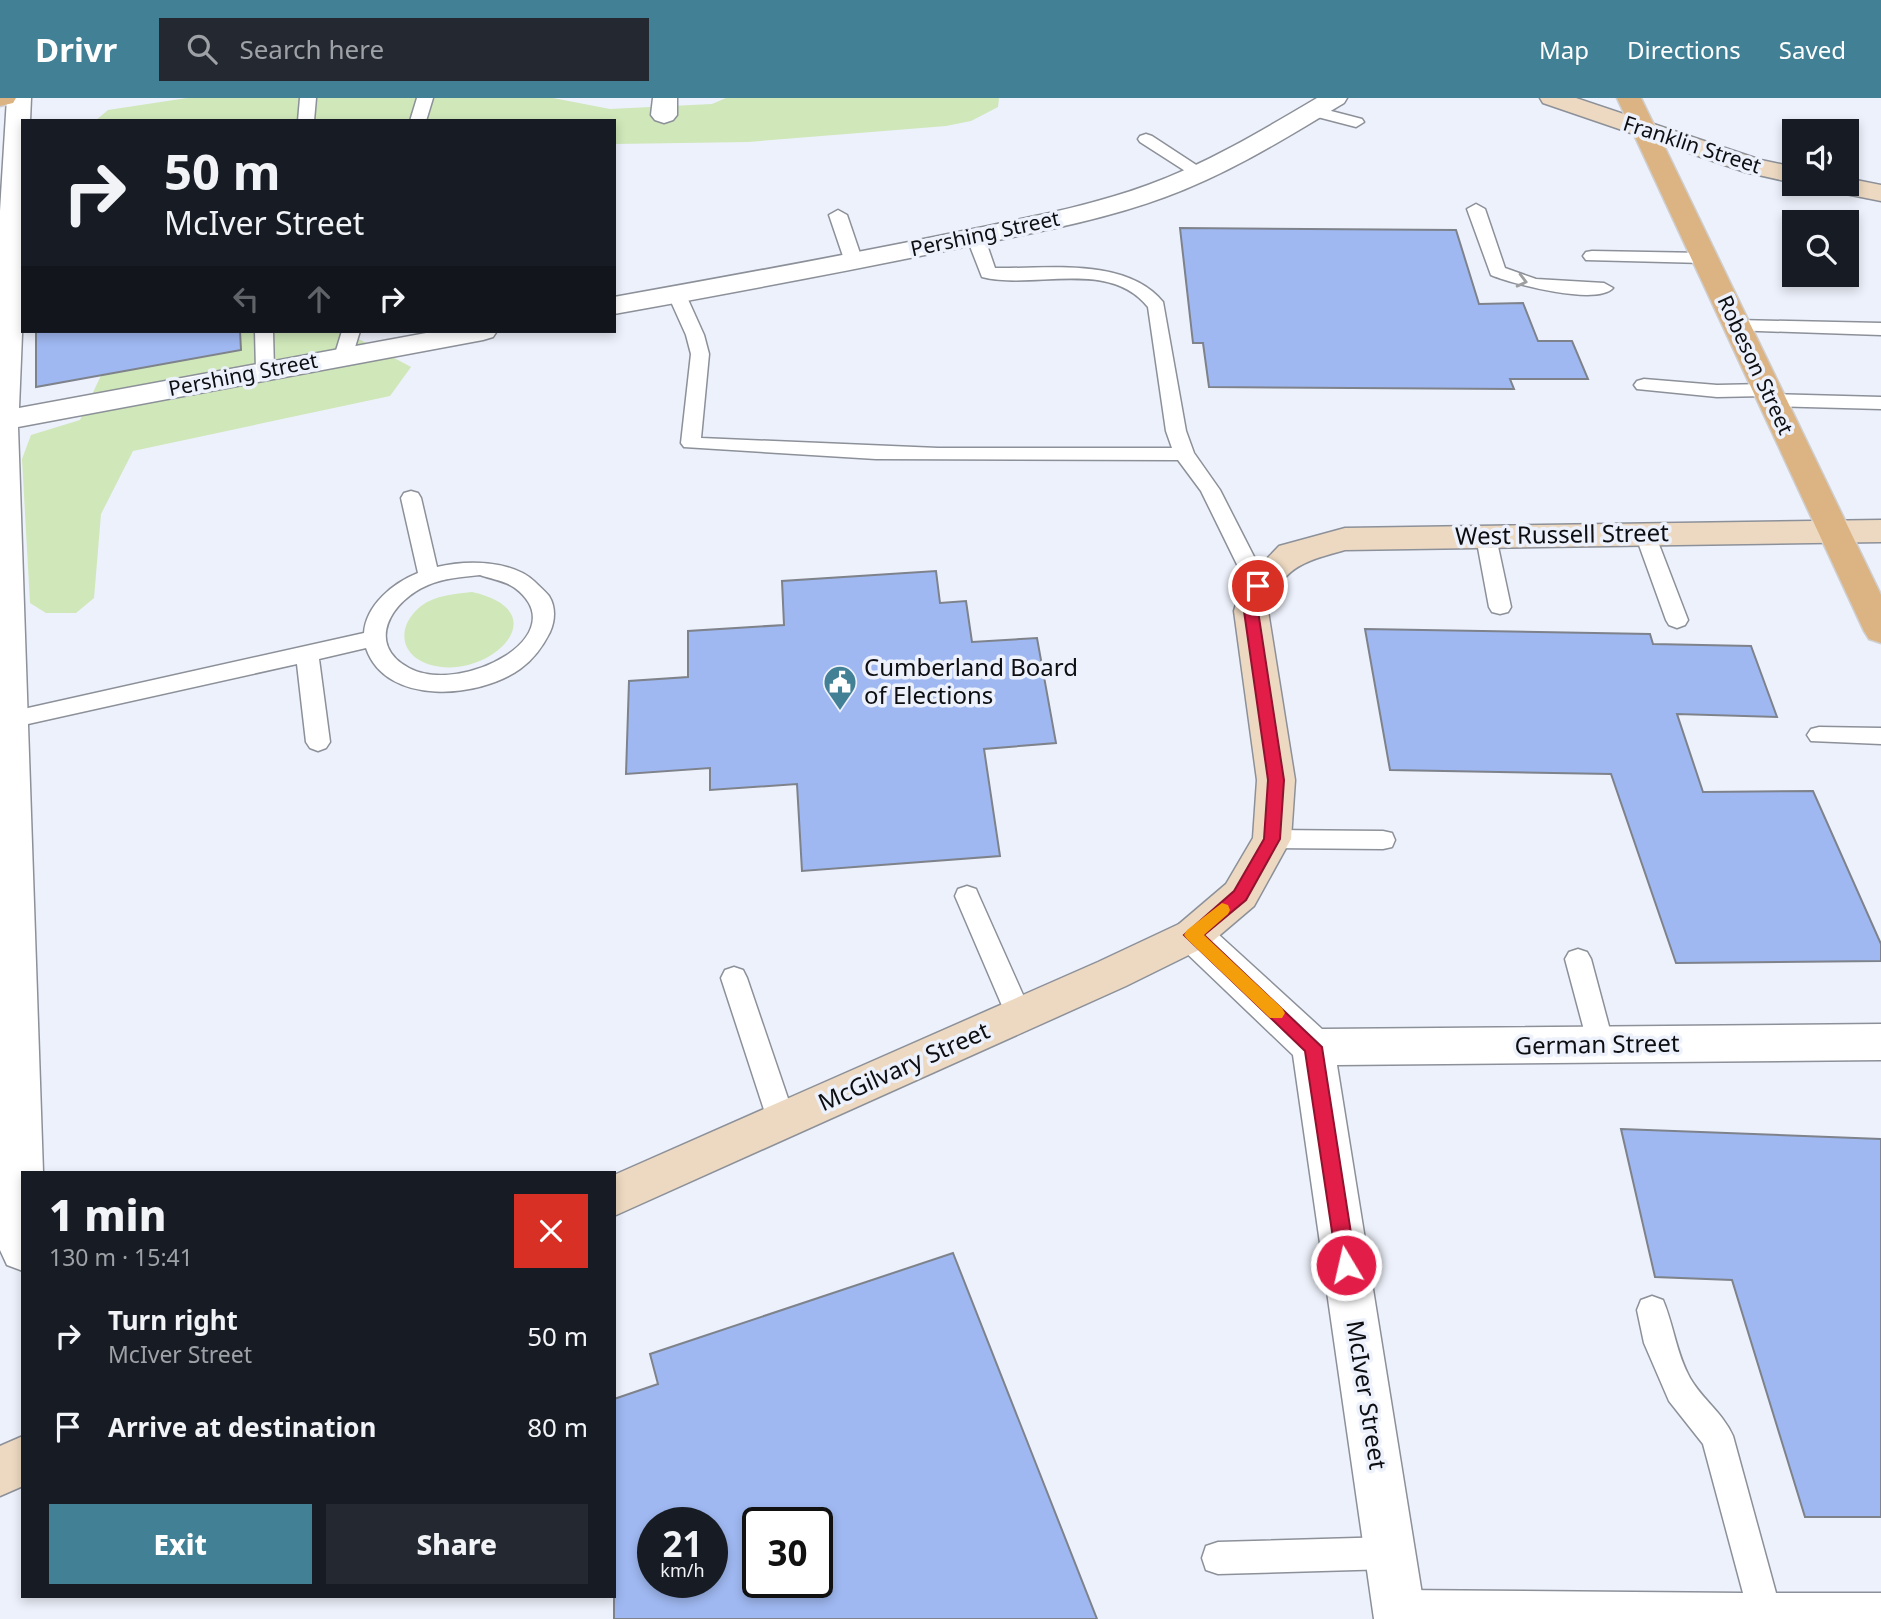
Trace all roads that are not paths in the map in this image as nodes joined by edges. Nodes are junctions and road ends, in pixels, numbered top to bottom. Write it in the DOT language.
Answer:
graph roads {
  1 [pos="19,98"];
  2 [pos="307,98"];
  3 [pos="425,98"];
  4 [pos="1552,98"];
  5 [pos="1629,98"];
  6 [pos="1324,105"];
  7 [pos="306,119"];
  8 [pos="419,119"];
  9 [pos="1356,122"];
  10 [pos="1643,129"];
  11 [pos="1146,139"];
  12 [pos="1199,172"];
  13 [pos="1782,172"];
  14 [pos="1859,189"];
  15 [pos="1881,193"];
  16 [pos="1476,209"];
  17 [pos="838,215"];
  18 [pos="975,236"];
  19 [pos="1592,256"];
  20 [pos="1704,258"];
  21 [pos="854,262"];
  22 [pos="1604,288"];
  23 [pos="677,295"];
  24 [pos="616,306"];
  25 [pos="1736,326"];
  26 [pos="1881,329"];
  27 [pos="264,333"];
  28 [pos="462,333"];
  29 [pos="347,344"];
  30 [pos="265,371"];
  31 [pos="1644,385"];
  32 [pos="1769,395"];
  33 [pos="1881,403"];
  34 [pos="3,420"];
  35 [pos="1184,454"];
  36 [pos="411,498"];
  37 [pos="1833,531"];
  38 [pos="1881,531"];
  39 [pos="1645,534"];
  40 [pos="1486,537"];
  41 [pos="429,576"];
  42 [pos="1258,586"];
  43 [pos="1500,607"];
  44 [pos="1677,620"];
  45 [pos="1881,631"];
  46 [pos="373,639"];
  47 [pos="307,654"];
  48 [pos="10,720"];
  49 [pos="1819,735"];
  50 [pos="1881,736"];
  51 [pos="318,742"];
  52 [pos="1272,839"];
  53 [pos="1383,840"];
  54 [pos="6,847"];
  55 [pos="967,896"];
  56 [pos="1193,935"];
  57 [pos="1578,960"];
  58 [pos="734,978"];
  59 [pos="1019,1015"];
  60 [pos="1881,1042"];
  61 [pos="1601,1045"];
  62 [pos="1313,1047"];
  63 [pos="782,1122"];
  64 [pos="616,1195"];
  65 [pos="21,1203"];
  66 [pos="1652,1310"];
  67 [pos="21,1462"];
  68 [pos="0,1471"];
  69 [pos="1390,1553"];
  70 [pos="1218,1558"];
  71 [pos="1764,1609"];
  72 [pos="1881,1610"];
  73 [pos="1399,1613"];
  1 -- 34 [label="street"];
  2 -- 7 [label="lane"];
  3 -- 8 [label="lane"];
  4 -- 10 [label="street, Franklin Street"];
  5 -- 10 [label="main road, Robeson Street"];
  6 -- 9 [label="lane"];
  6 -- 12 [label="street, Pershing Street"];
  10 -- 13 [label="street, Franklin Street"];
  10 -- 20 [label="main road, Robeson Street"];
  11 -- 12 [label="lane"];
  12 -- 18 [label="street, Pershing Street"];
  14 -- 15 [label="street"];
  16 -- 22 [label="lane, one-way"];
  17 -- 21 [label="lane"];
  18 -- 21 [label="street, Pershing Street"];
  18 -- 35 [label="lane"];
  19 -- 20 [label="lane"];
  20 -- 25 [label="main road, Robeson Street"];
  21 -- 23 [label="street, Pershing Street"];
  23 -- 24 [label="street, Pershing Street"];
  23 -- 35 [label="lane"];
  25 -- 26 [label="lane"];
  25 -- 32 [label="main road, Robeson Street"];
  27 -- 30 [label="lane"];
  28 -- 29 [label="street, Pershing Street"];
  29 -- 30 [label="street, Pershing Street"];
  30 -- 34 [label="street, Pershing Street"];
  31 -- 32 [label="lane"];
  32 -- 33 [label="lane"];
  32 -- 37 [label="main road, Robeson Street"];
  34 -- 48 [label="street"];
  35 -- 42 [label="lane"];
  36 -- 41 [label="lane"];
  37 -- 38 [label="street, West Russell Street"];
  37 -- 39 [label="street, West Russell Street"];
  37 -- 45 [label="main road, Robeson Street"];
  39 -- 40 [label="street, West Russell Street"];
  39 -- 44 [label="lane"];
  40 -- 42 [label="street, West Russell Street"];
  40 -- 43 [label="lane"];
  41 -- 46 [label="lane"];
  41 -- 46 [label="lane"];
  42 -- 52 [label="street"];
  46 -- 47 [label="lane"];
  47 -- 48 [label="lane"];
  47 -- 51 [label="lane"];
  48 -- 54 [label="street"];
  49 -- 50 [label="lane"];
  52 -- 53 [label="lane"];
  52 -- 56 [label="street"];
  54 -- 65 [label="street"];
  55 -- 59 [label="lane"];
  56 -- 59 [label="street, McGilvary Street"];
  56 -- 62 [label="street"];
  57 -- 61 [label="lane"];
  58 -- 63 [label="lane"];
  59 -- 63 [label="street, McGilvary Street"];
  60 -- 61 [label="street, German Street"];
  61 -- 62 [label="street, German Street"];
  62 -- 69 [label="street, McIver Street"];
  63 -- 64 [label="street, McGilvary Street"];
  66 -- 71 [label="lane"];
  67 -- 68 [label="street"];
  69 -- 70 [label="lane"];
  69 -- 73 [label="street, McIver Street"];
  71 -- 72 [label="lane"];
  71 -- 73 [label="lane"];
}
